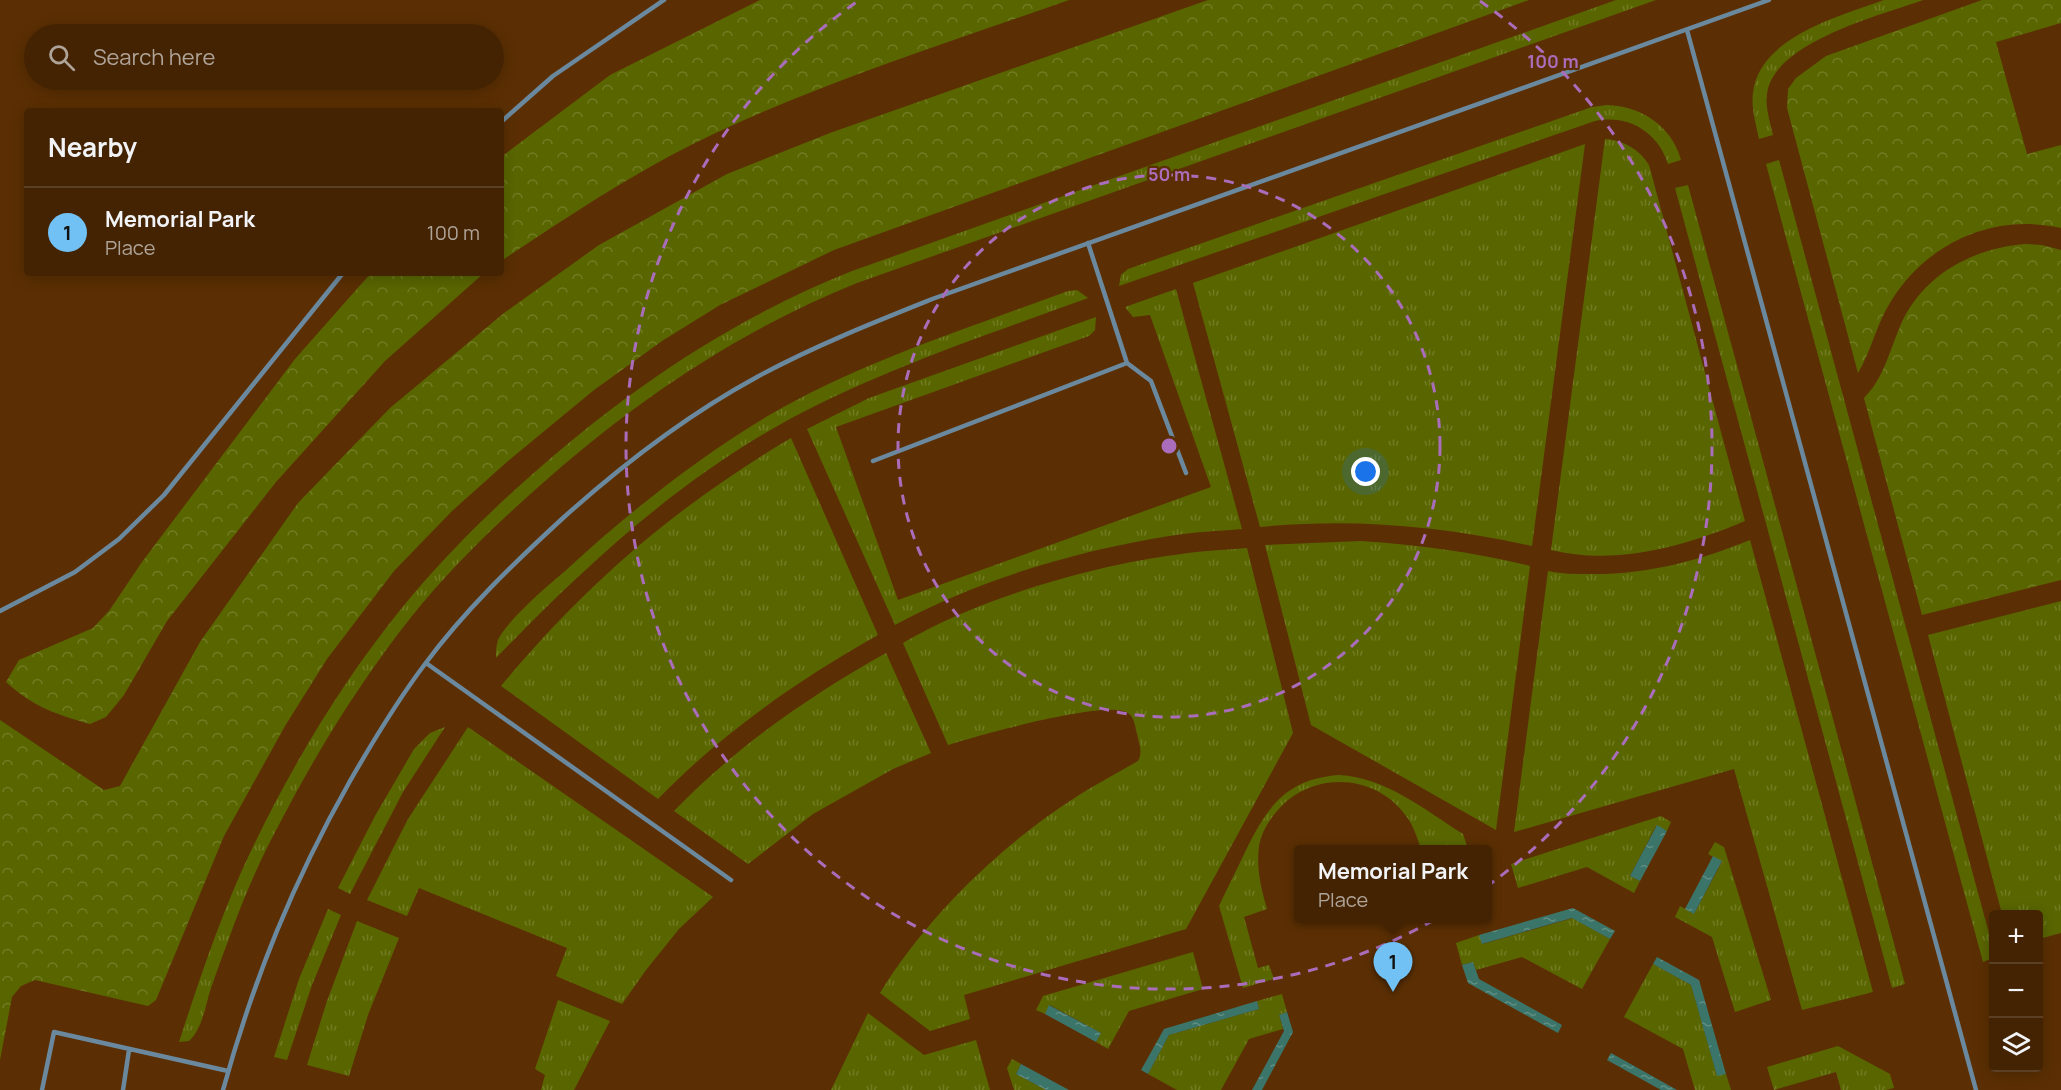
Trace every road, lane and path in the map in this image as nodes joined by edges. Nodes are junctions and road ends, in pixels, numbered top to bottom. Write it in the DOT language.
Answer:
graph roads {
  1 [pos="664,0"];
  2 [pos="1769,0"];
  3 [pos="1687,30"];
  4 [pos="504,119"];
  5 [pos="1088,243"];
  6 [pos="341,276"];
  7 [pos="1127,363"];
  8 [pos="873,461"];
  9 [pos="1186,472"];
  10 [pos="0,611"];
  11 [pos="426,663"];
  12 [pos="730,880"];
  13 [pos="129,1050"];
  14 [pos="228,1071"];
  15 [pos="42,1090"];
  16 [pos="123,1090"];
  17 [pos="223,1090"];
  18 [pos="1976,1090"];
  1 -- 4 [label="lane"];
  2 -- 3 [label="lane"];
  3 -- 5 [label="lane"];
  3 -- 18 [label="lane"];
  5 -- 7 [label="lane"];
  5 -- 11 [label="lane"];
  6 -- 10 [label="lane"];
  7 -- 8 [label="lane"];
  7 -- 9 [label="lane"];
  11 -- 12 [label="lane"];
  11 -- 14 [label="lane"];
  13 -- 14 [label="lane"];
  13 -- 15 [label="lane"];
  13 -- 16 [label="lane"];
  14 -- 17 [label="lane"];
}
